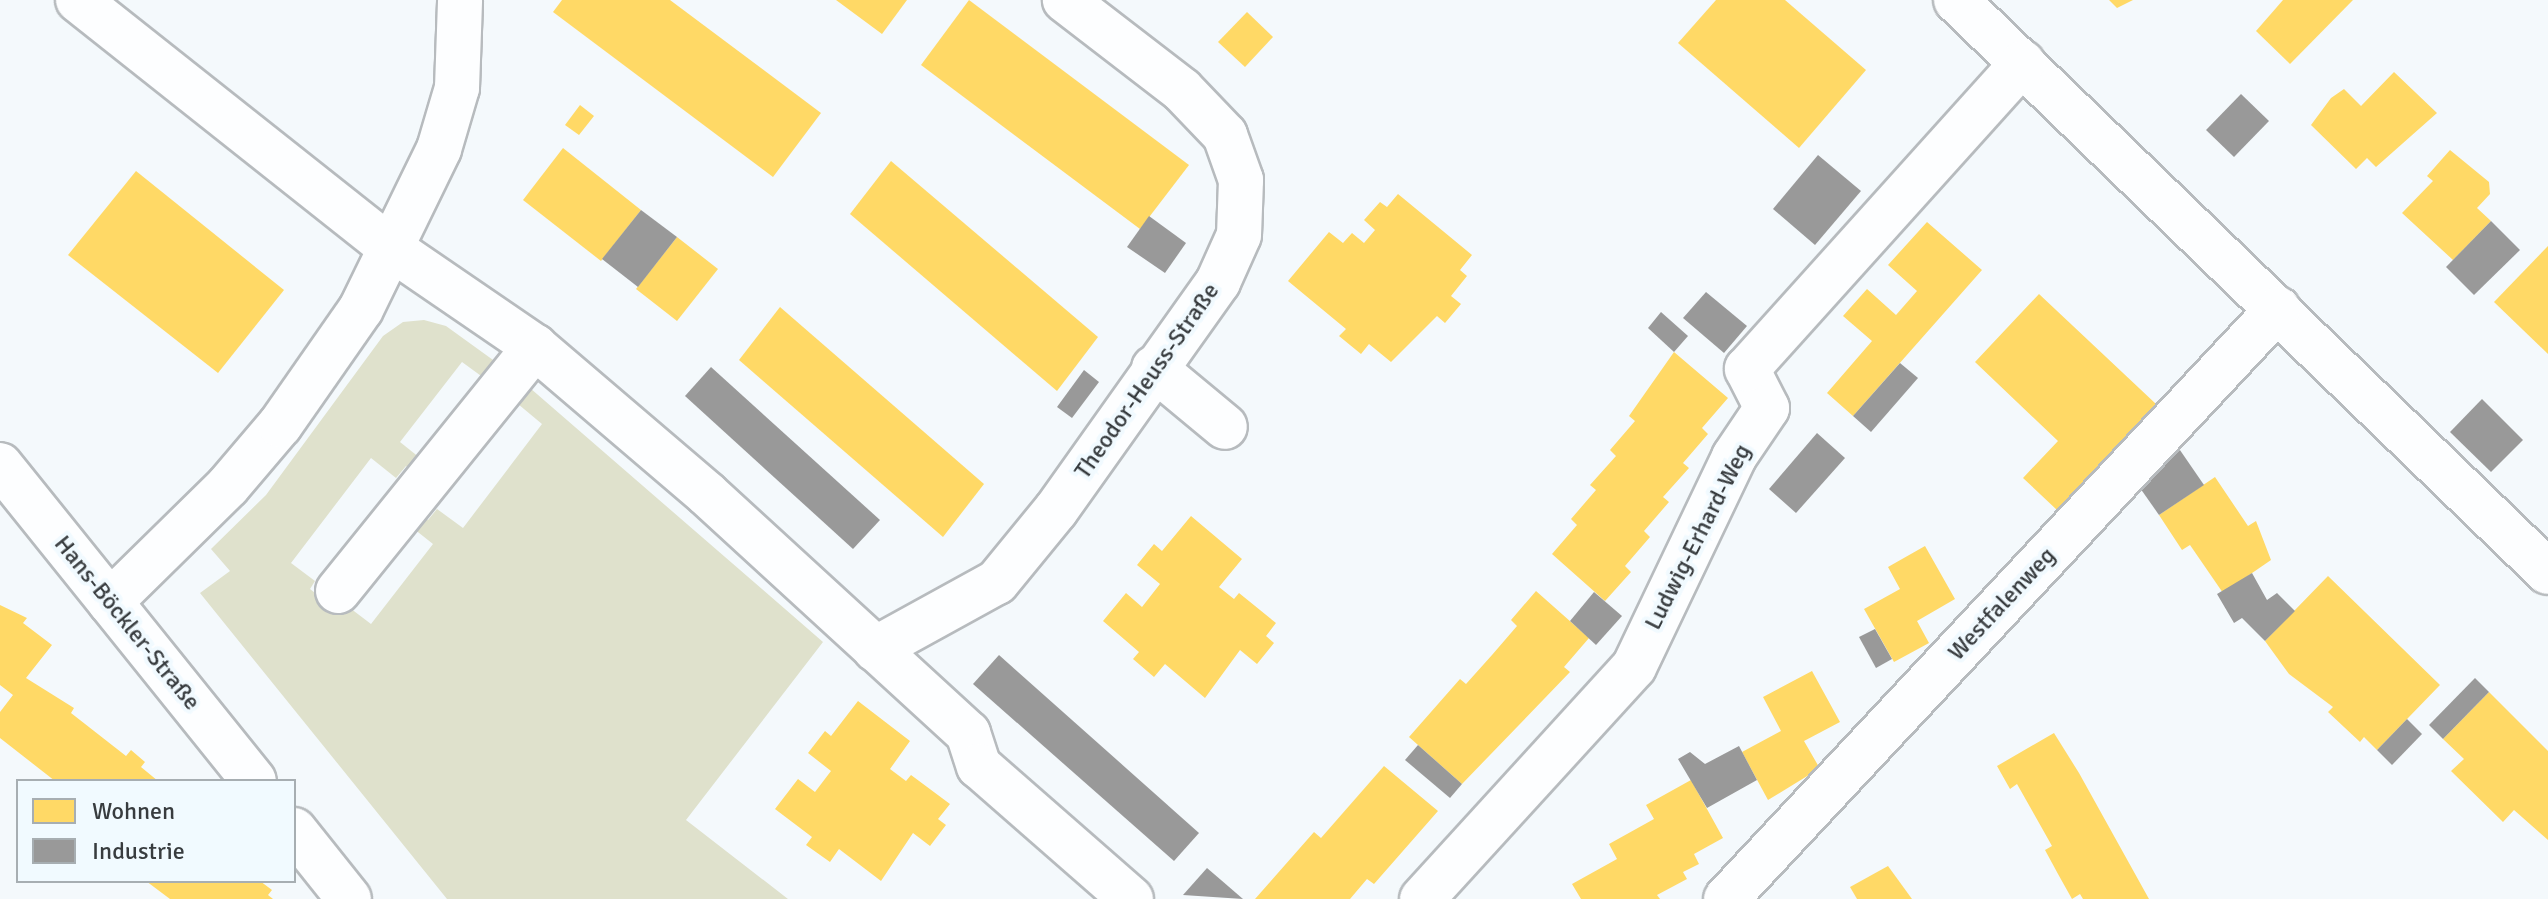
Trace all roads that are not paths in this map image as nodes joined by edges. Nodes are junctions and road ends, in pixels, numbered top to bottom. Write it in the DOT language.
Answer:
graph roads {
  1 [pos="78,0"];
  2 [pos="460,0"];
  3 [pos="1065,0"];
  4 [pos="1956,0"];
  5 [pos="2023,63"];
  6 [pos="392,249"];
  7 [pos="2278,309"];
  8 [pos="535,347"];
  9 [pos="1154,368"];
  10 [pos="1225,427"];
  11 [pos="0,465"];
  12 [pos="2548,572"];
  13 [pos="338,591"];
  14 [pos="110,602"];
  15 [pos="875,649"];
  16 [pos="252,779"];
  17 [pos="296,833"];
  18 [pos="349,899"];
  19 [pos="1131,899"];
  20 [pos="1422,899"];
  21 [pos="1726,899"];
  1 -- 6 [label="street"];
  2 -- 6 [label="street"];
  3 -- 9 [label="street, Theodor-Heuss-Straße"];
  4 -- 5 [label="street"];
  5 -- 7 [label="street"];
  5 -- 20 [label="street, Ludwig-Erhard-Weg"];
  6 -- 8 [label="street"];
  6 -- 14 [label="street"];
  7 -- 12 [label="street"];
  7 -- 21 [label="street, Westfalenweg"];
  8 -- 13 [label="street"];
  8 -- 15 [label="street"];
  9 -- 10 [label="street"];
  9 -- 15 [label="street, Theodor-Heuss-Straße"];
  11 -- 14 [label="street, Hans-Böckler-Straße"];
  14 -- 16 [label="street, Hans-Böckler-Straße"];
  15 -- 19 [label="street"];
  17 -- 18 [label="street"];
}
